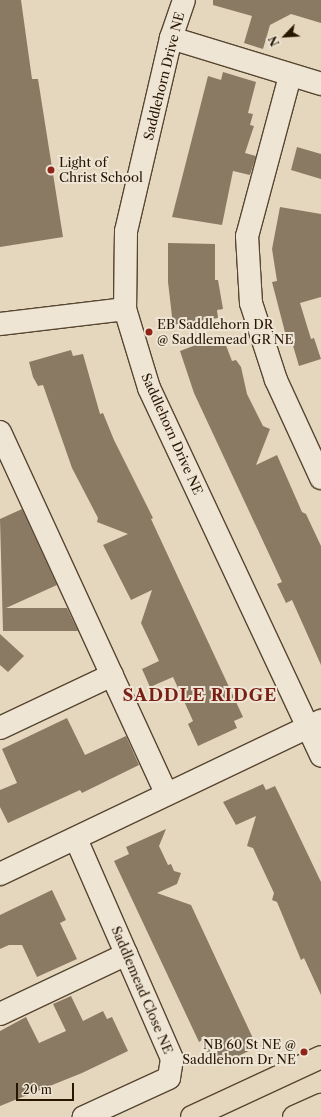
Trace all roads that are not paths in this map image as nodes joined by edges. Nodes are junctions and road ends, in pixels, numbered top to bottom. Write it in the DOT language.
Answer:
graph roads {
  1 [pos="184,0"];
  2 [pos="171,38"];
  3 [pos="290,76"];
  4 [pos="321,84"];
  5 [pos="125,309"];
  6 [pos="0,324"];
  7 [pos="0,432"];
  8 [pos="321,478"];
  9 [pos="112,675"];
  10 [pos="315,724"];
  11 [pos="0,728"];
  12 [pos="321,756"];
  13 [pos="166,793"];
  14 [pos="76,839"];
  15 [pos="0,874"];
  16 [pos="127,954"];
  17 [pos="0,1014"];
  18 [pos="321,1057"];
  19 [pos="321,1104"];
  20 [pos="84,1117"];
  21 [pos="192,1117"];
  22 [pos="294,1117"];
  1 -- 2 [label="street, Saddlehorn Drive NE"];
  2 -- 3 [label="street"];
  2 -- 5 [label="street, Saddlehorn Drive NE"];
  3 -- 4 [label="street"];
  3 -- 8 [label="street"];
  5 -- 6 [label="street"];
  5 -- 10 [label="street, Saddlehorn Drive NE"];
  7 -- 9 [label="street"];
  9 -- 11 [label="street"];
  9 -- 13 [label="street"];
  10 -- 12 [label="street, Saddlehorn Drive NE"];
  10 -- 13 [label="street"];
  13 -- 14 [label="street"];
  14 -- 15 [label="street"];
  14 -- 16 [label="street, Saddlemead Close NE"];
  16 -- 17 [label="street"];
  16 -- 20 [label="street, Saddlemead Close NE"];
  18 -- 21 [label="main road"];
  19 -- 22 [label="main road"];
}
